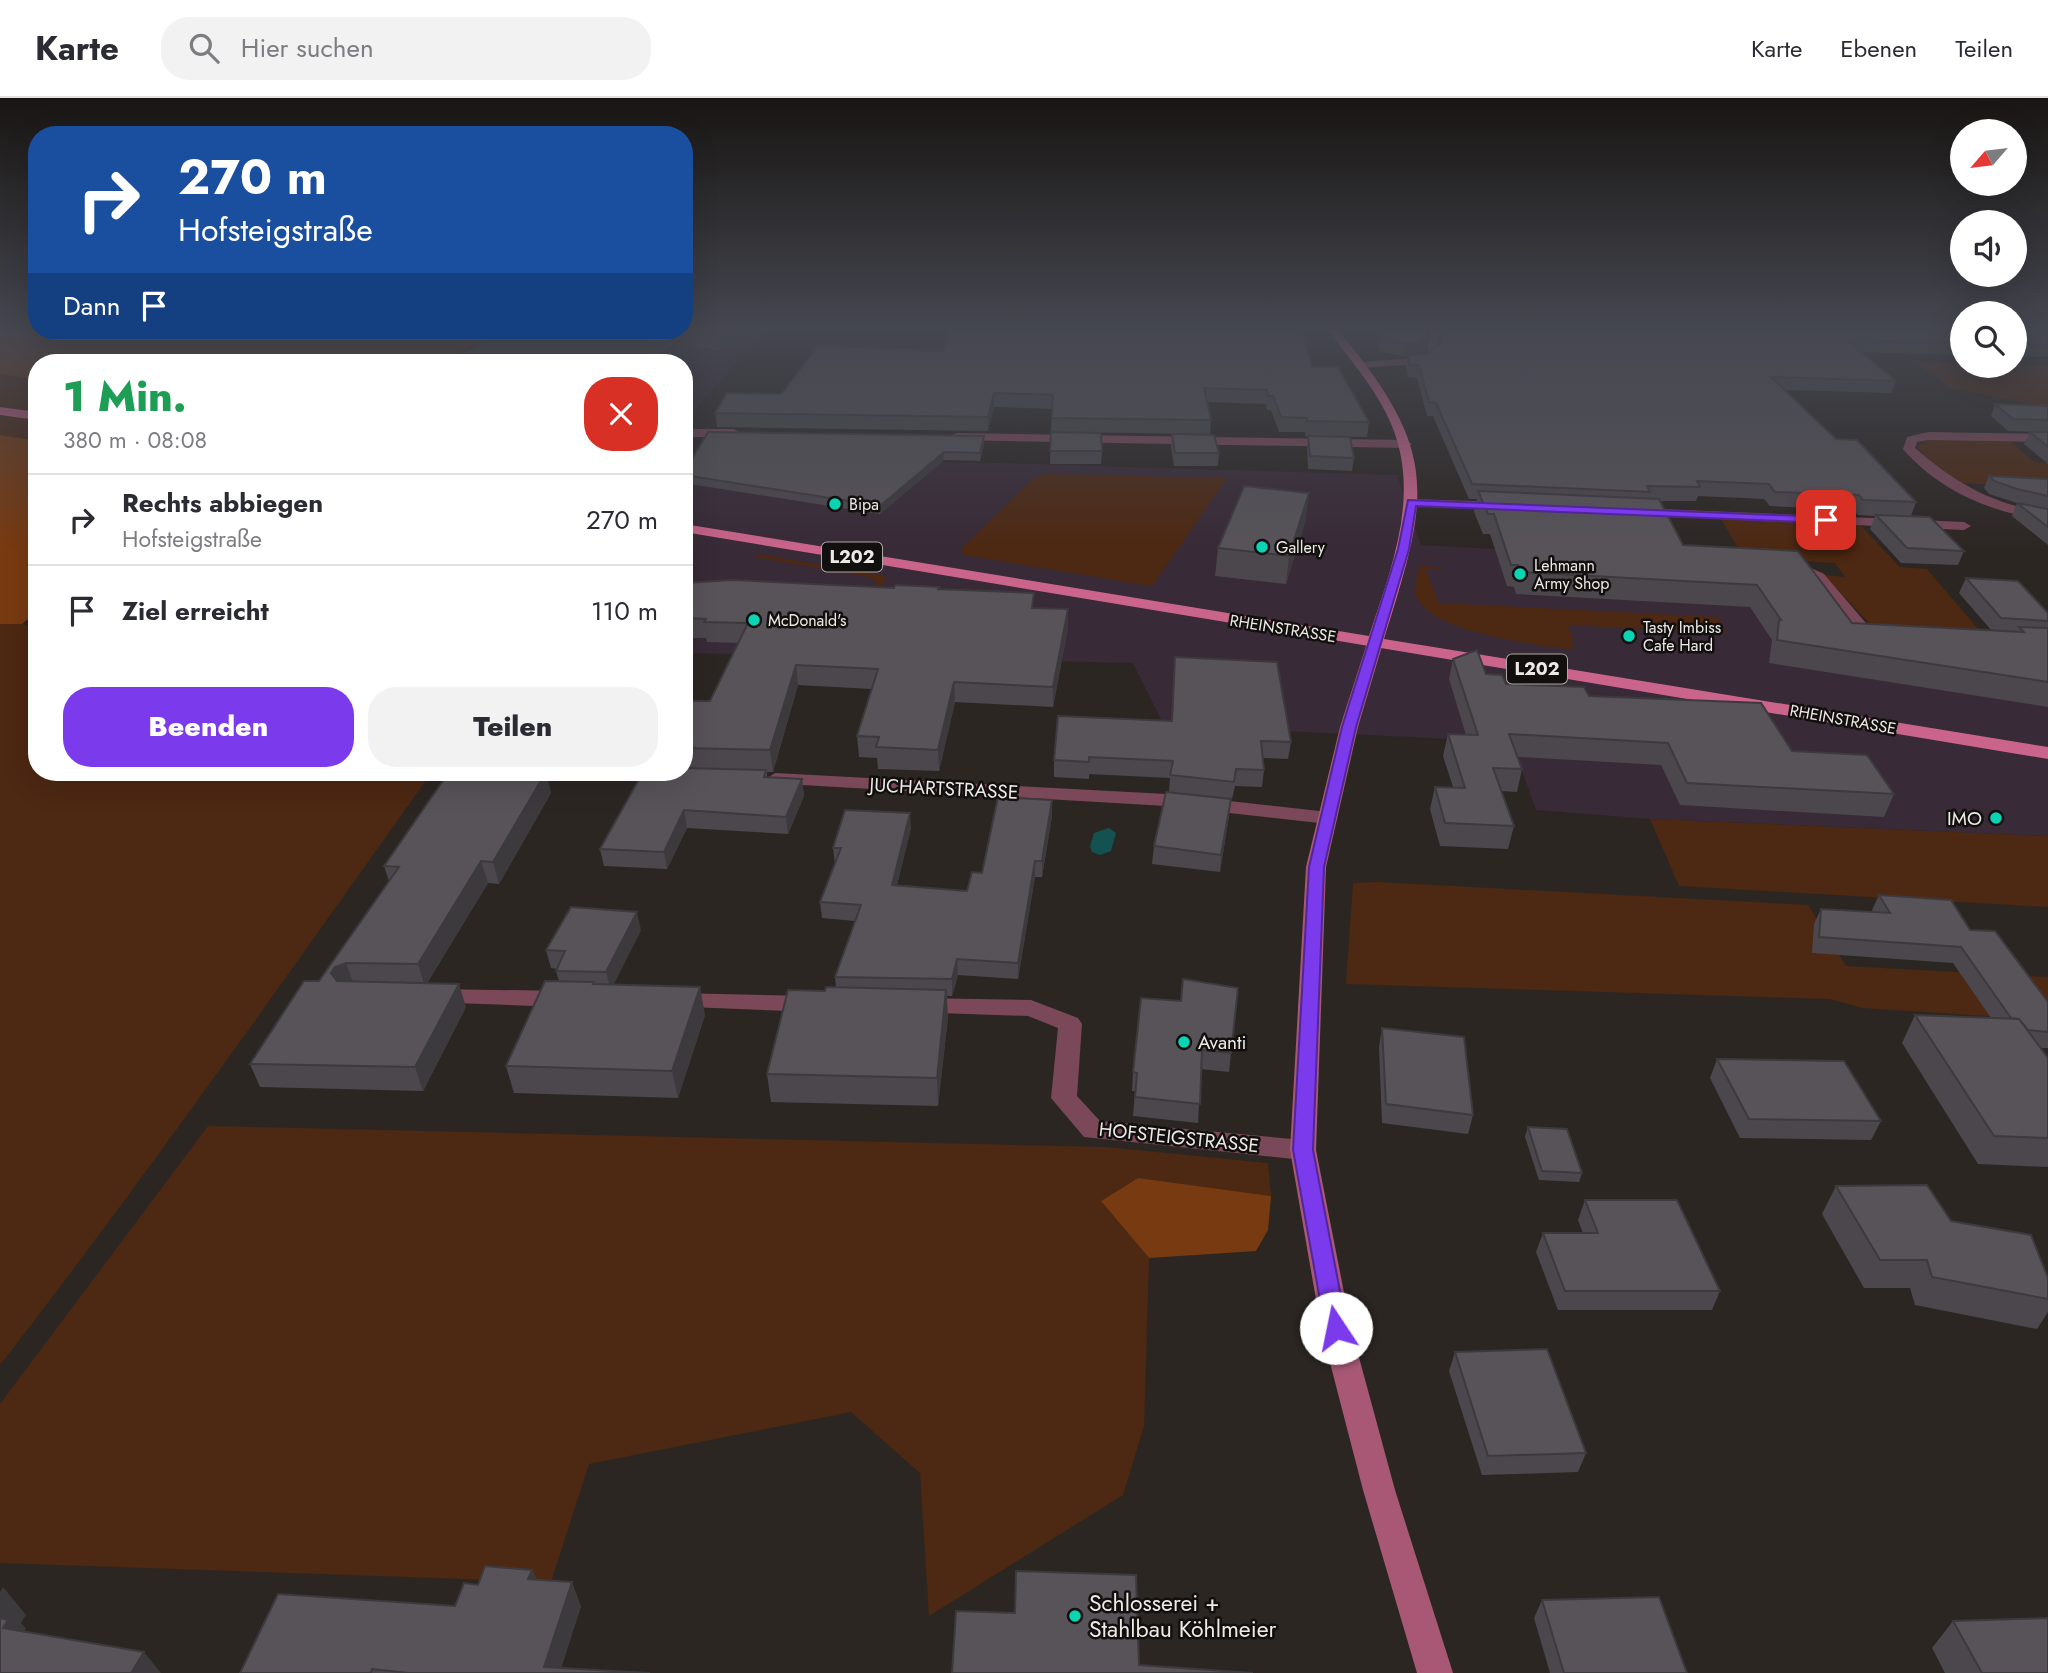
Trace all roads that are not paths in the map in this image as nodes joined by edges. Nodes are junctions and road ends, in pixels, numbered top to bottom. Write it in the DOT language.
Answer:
graph roads {
  1 [pos="1385,404"];
  2 [pos="0,411"];
  3 [pos="28,415"];
  4 [pos="693,433"];
  5 [pos="751,433"];
  6 [pos="947,436"];
  7 [pos="2048,438"];
  8 [pos="1406,444"];
  9 [pos="1412,503"];
  10 [pos="1524,507"];
  11 [pos="1620,511"];
  12 [pos="2048,516"];
  13 [pos="1964,526"];
  14 [pos="693,529"];
  15 [pos="1805,569"];
  16 [pos="1892,636"];
  17 [pos="1375,643"];
  18 [pos="2048,753"];
  19 [pos="754,778"];
  20 [pos="1328,818"];
  21 [pos="409,997"];
  22 [pos="589,1000"];
  23 [pos="658,1001"];
  24 [pos="837,1004"];
  25 [pos="893,1005"];
  26 [pos="1303,1150"];
  27 [pos="1435,1673"];
  1 -- 8 [label="main road"];
  2 -- 3 [label="main road"];
  4 -- 5 [label="street"];
  6 -- 8 [label="street"];
  7 -- 12 [label="street"];
  8 -- 9 [label="main road"];
  9 -- 10 [label="street"];
  9 -- 17 [label="main road"];
  11 -- 13 [label="street"];
  14 -- 17 [label="main road, RHEINSTRASSE / L202"];
  15 -- 16 [label="street"];
  17 -- 18 [label="main road, RHEINSTRASSE / L202"];
  17 -- 20 [label="main road"];
  19 -- 20 [label="street, JUCHARTSTRASSE"];
  20 -- 26 [label="main road"];
  21 -- 22 [label="street"];
  23 -- 24 [label="street"];
  25 -- 26 [label="street, HOFSTEIGSTRASSE"];
  26 -- 27 [label="main road"];
}
